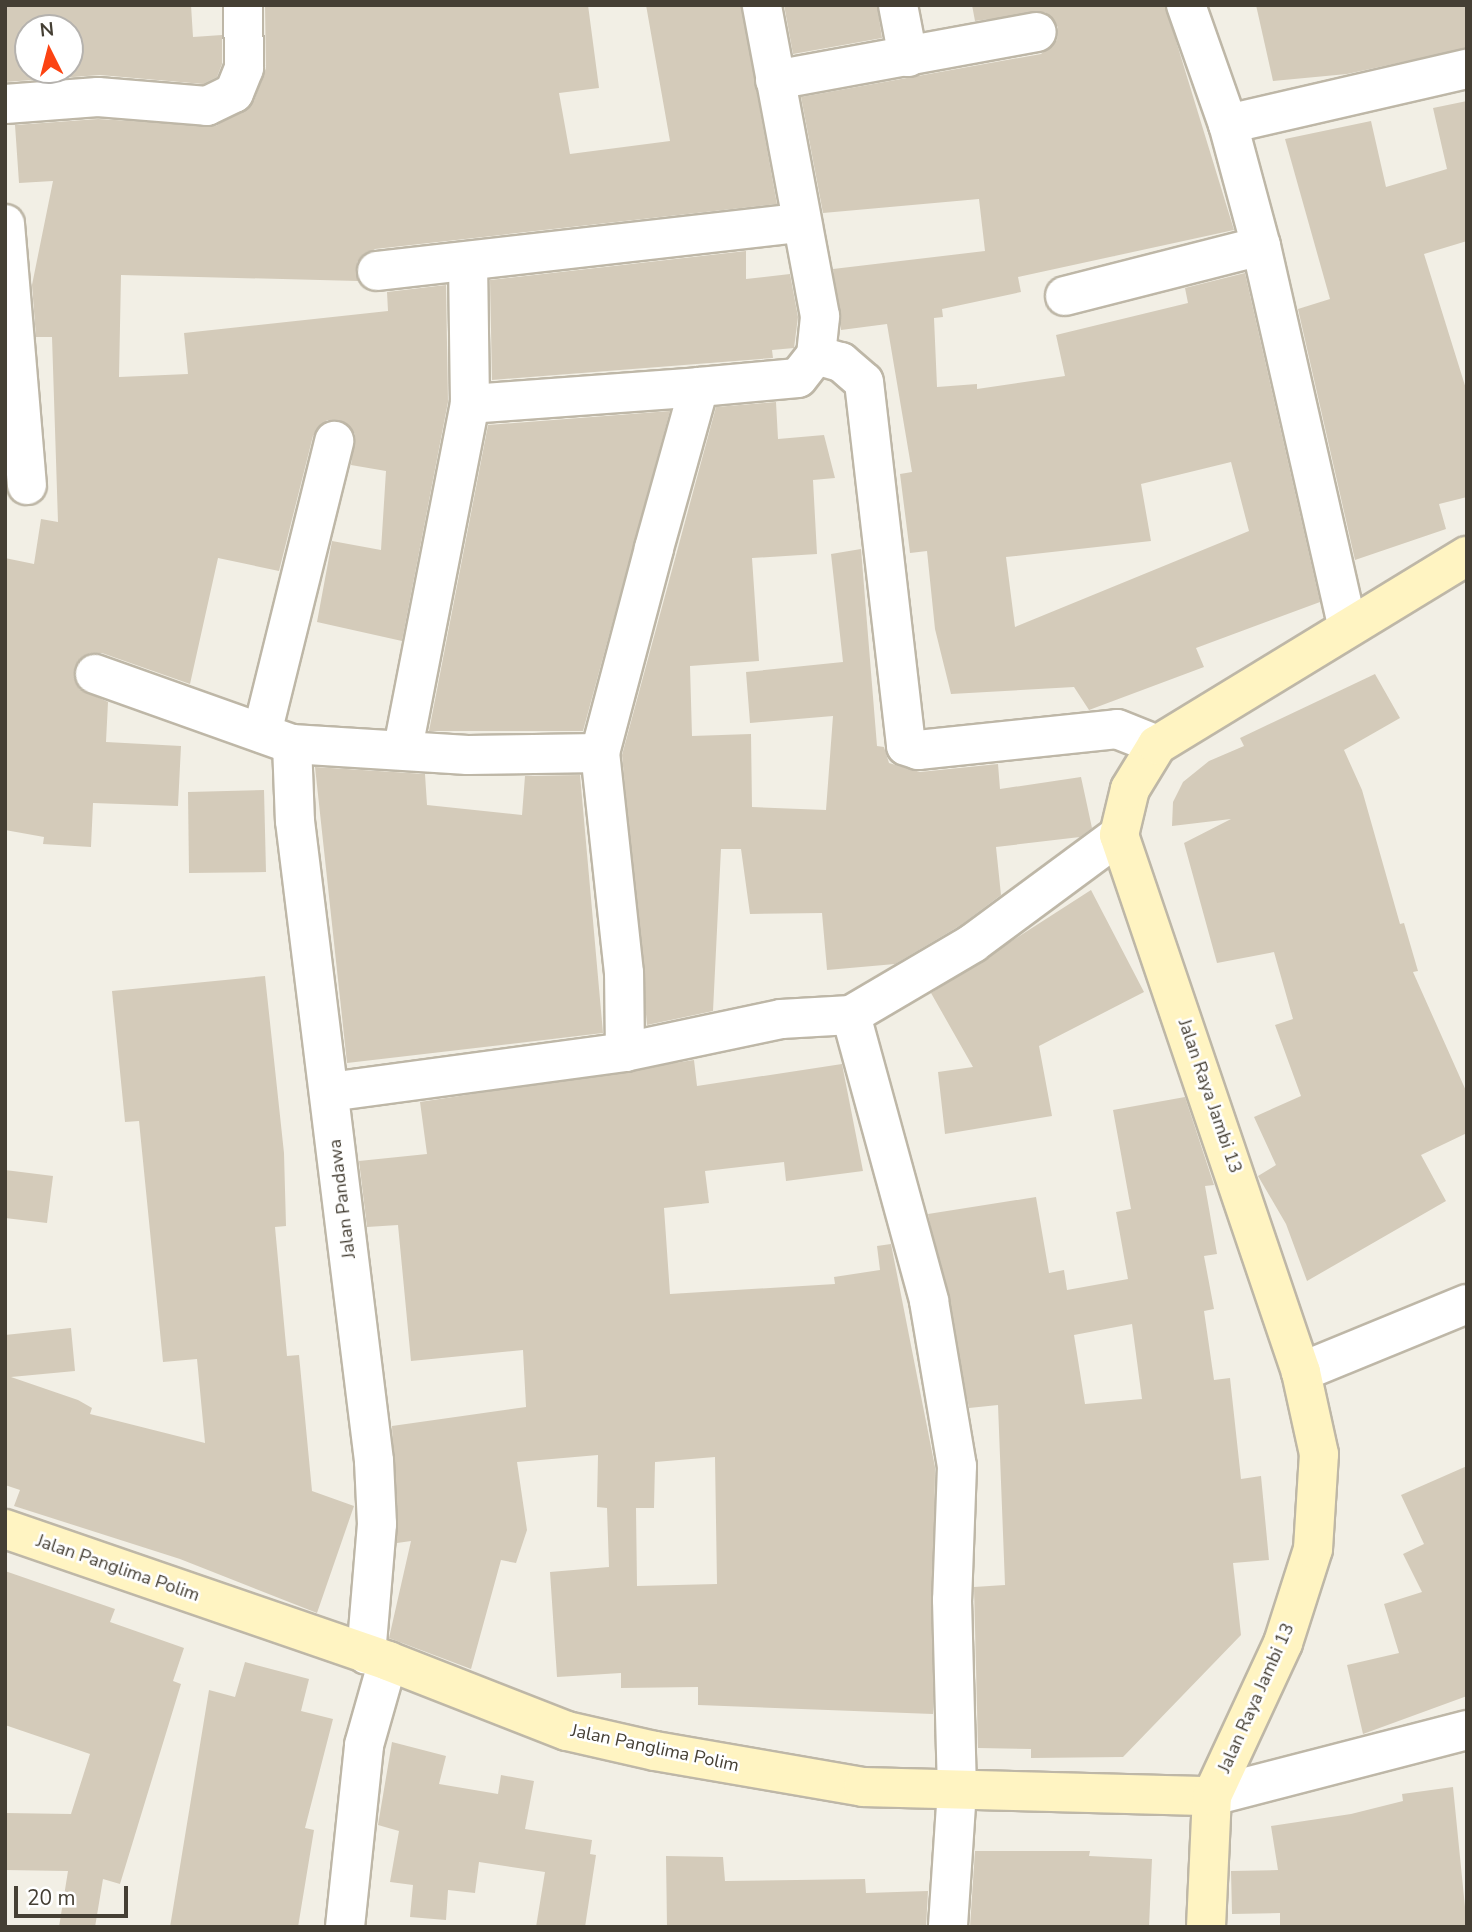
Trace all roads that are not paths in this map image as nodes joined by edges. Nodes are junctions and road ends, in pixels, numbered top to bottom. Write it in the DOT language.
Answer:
graph roads {
  1 [pos="243,5"];
  2 [pos="762,5"];
  3 [pos="898,5"];
  4 [pos="1186,5"];
  5 [pos="1037,32"];
  6 [pos="908,57"];
  7 [pos="1467,69"];
  8 [pos="775,80"];
  9 [pos="5,104"];
  10 [pos="1228,124"];
  11 [pos="5,223"];
  12 [pos="800,223"];
  13 [pos="1261,246"];
  14 [pos="468,263"];
  15 [pos="377,271"];
  16 [pos="1065,296"];
  17 [pos="816,355"];
  18 [pos="13,383"];
  19 [pos="699,387"];
  20 [pos="470,404"];
  21 [pos="334,441"];
  22 [pos="27,485"];
  23 [pos="1467,556"];
  24 [pos="1347,624"];
  25 [pos="95,674"];
  26 [pos="277,739"];
  27 [pos="1157,745"];
  28 [pos="403,748"];
  29 [pos="600,752"];
  30 [pos="1119,835"];
  31 [pos="851,1015"];
  32 [pos="625,1052"];
  33 [pos="330,1092"];
  34 [pos="1467,1304"];
  35 [pos="1301,1372"];
  36 [pos="5,1529"];
  37 [pos="377,1658"];
  38 [pos="1467,1730"];
  39 [pos="957,1790"];
  40 [pos="1212,1796"];
  41 [pos="345,1927"];
  42 [pos="948,1927"];
  43 [pos="1206,1927"];
  1 -- 9 [label="street"];
  2 -- 8 [label="street"];
  3 -- 6 [label="street"];
  4 -- 10 [label="street"];
  5 -- 6 [label="street"];
  6 -- 8 [label="street"];
  7 -- 10 [label="street"];
  8 -- 12 [label="street"];
  10 -- 13 [label="street"];
  11 -- 18 [label="street"];
  12 -- 14 [label="street"];
  12 -- 17 [label="street"];
  13 -- 16 [label="street"];
  13 -- 24 [label="street"];
  14 -- 15 [label="street"];
  14 -- 20 [label="street"];
  17 -- 19 [label="street"];
  17 -- 27 [label="street"];
  18 -- 22 [label="street"];
  19 -- 20 [label="street"];
  19 -- 29 [label="street"];
  20 -- 28 [label="street"];
  21 -- 26 [label="street, Jalan Pandawa"];
  23 -- 24 [label="street"];
  24 -- 27 [label="street"];
  25 -- 26 [label="street"];
  26 -- 28 [label="street"];
  26 -- 33 [label="street, Jalan Pandawa"];
  27 -- 30 [label="street"];
  28 -- 29 [label="street"];
  29 -- 32 [label="street"];
  30 -- 31 [label="street"];
  30 -- 35 [label="street, Jalan Raya Jambi 13"];
  31 -- 32 [label="street"];
  31 -- 39 [label="street"];
  32 -- 33 [label="street"];
  33 -- 37 [label="street, Jalan Pandawa"];
  34 -- 35 [label="street"];
  35 -- 40 [label="street, Jalan Raya Jambi 13"];
  36 -- 37 [label="street, Jalan Panglima Polim"];
  37 -- 39 [label="street, Jalan Panglima Polim"];
  37 -- 41 [label="street, Jalan Pandawa"];
  38 -- 40 [label="street"];
  39 -- 40 [label="street, Jalan Panglima Polim"];
  39 -- 42 [label="street"];
  40 -- 43 [label="street"];
}
